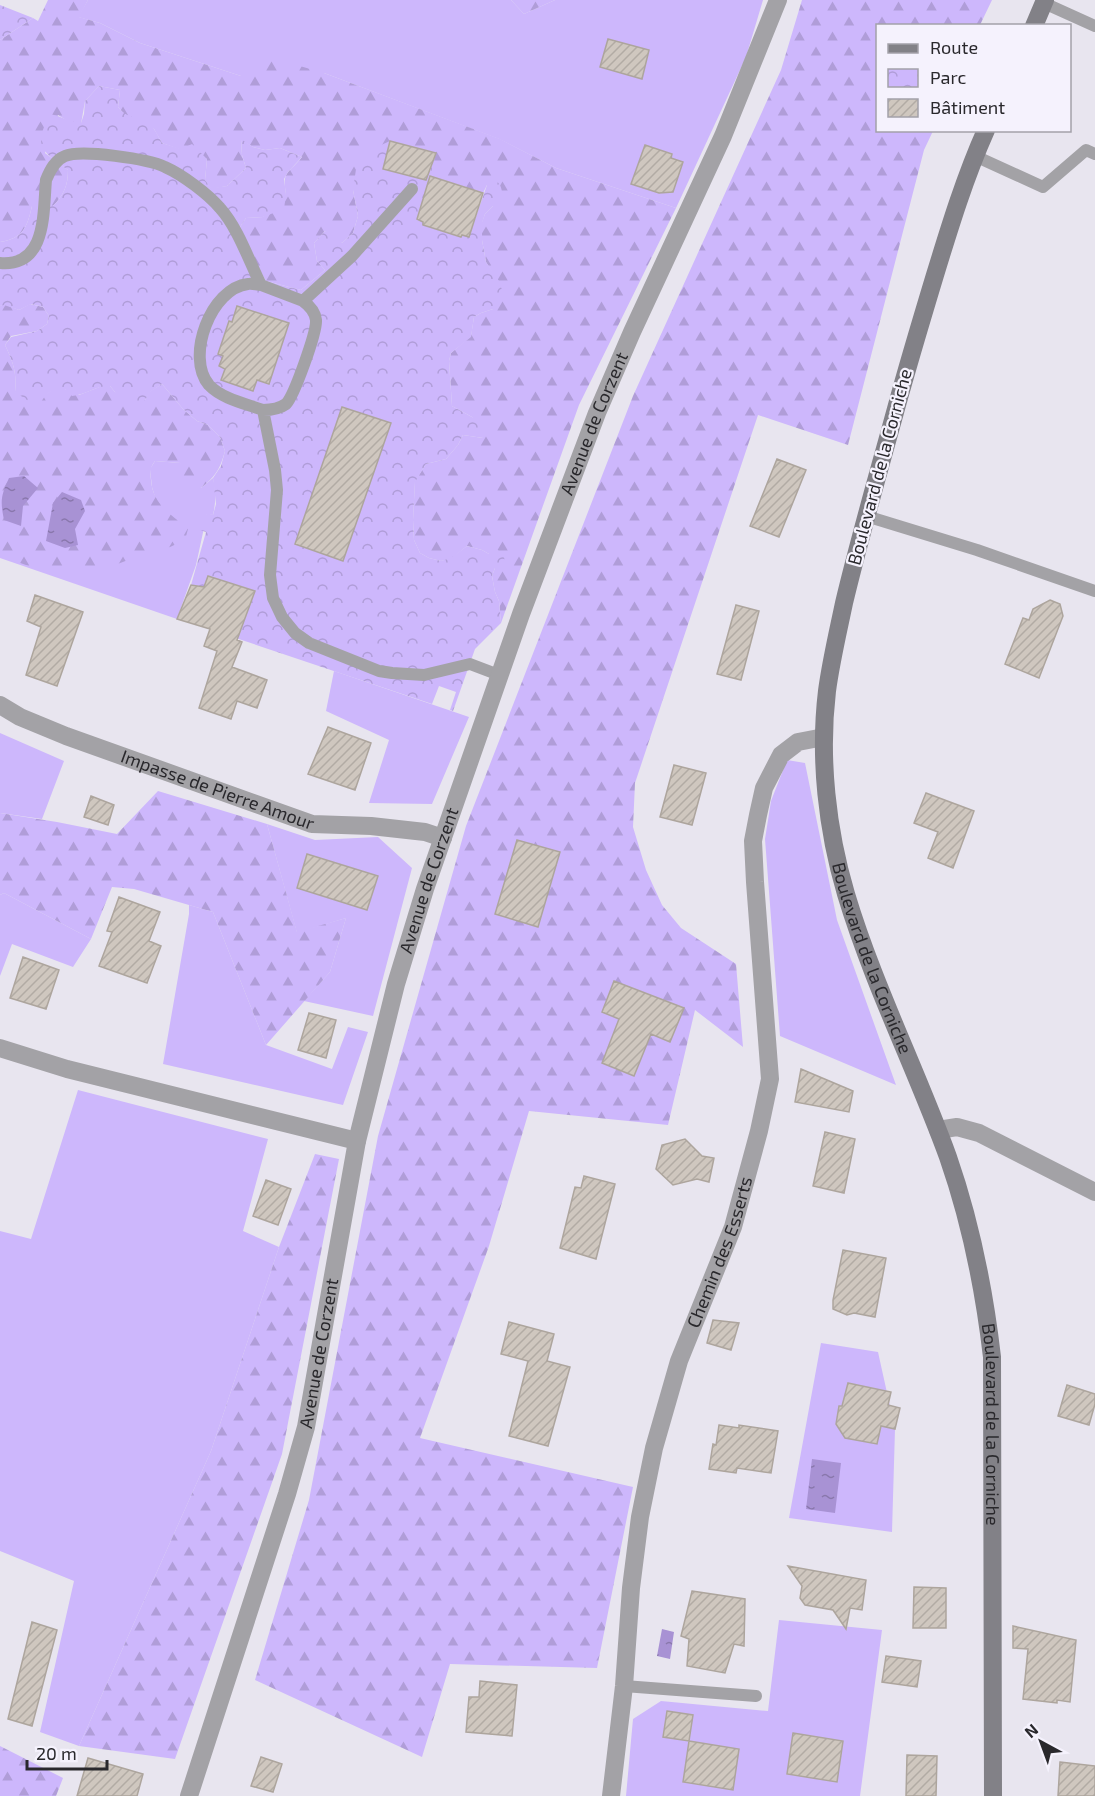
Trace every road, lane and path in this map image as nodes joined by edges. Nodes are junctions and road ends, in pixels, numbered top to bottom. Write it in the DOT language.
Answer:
graph roads {
  1 [pos="778,0"];
  2 [pos="1044,2"];
  3 [pos="1035,24"];
  4 [pos="1095,26"];
  5 [pos="985,132"];
  6 [pos="1095,154"];
  7 [pos="975,156"];
  8 [pos="412,189"];
  9 [pos="0,262"];
  10 [pos="261,285"];
  11 [pos="303,301"];
  12 [pos="263,410"];
  13 [pos="866,516"];
  14 [pos="1095,591"];
  15 [pos="499,675"];
  16 [pos="0,705"];
  17 [pos="825,737"];
  18 [pos="443,838"];
  19 [pos="0,1048"];
  20 [pos="938,1130"];
  21 [pos="357,1141"];
  22 [pos="1094,1189"];
  23 [pos="624,1686"];
  24 [pos="756,1696"];
  25 [pos="189,1796"];
  26 [pos="611,1796"];
  27 [pos="993,1796"];
  1 -- 15 [label="street, Avenue de Corzent"];
  2 -- 3 [label="street"];
  2 -- 4 [label="lane"];
  5 -- 7 [label="street, Boulevard de la Corniche"];
  6 -- 7 [label="lane"];
  7 -- 13 [label="street, Boulevard de la Corniche"];
  8 -- 11 [label="lane"];
  9 -- 10 [label="lane"];
  10 -- 11 [label="lane"];
  10 -- 12 [label="lane"];
  11 -- 12 [label="lane"];
  12 -- 15 [label="lane"];
  13 -- 14 [label="lane"];
  13 -- 17 [label="street, Boulevard de la Corniche"];
  15 -- 18 [label="street, Avenue de Corzent"];
  16 -- 18 [label="street, Impasse de Pierre Amour"];
  17 -- 20 [label="street, Boulevard de la Corniche"];
  17 -- 23 [label="street, Chemin des Esserts"];
  18 -- 21 [label="street, Avenue de Corzent"];
  19 -- 21 [label="street"];
  20 -- 22 [label="street"];
  20 -- 27 [label="street, Boulevard de la Corniche"];
  21 -- 25 [label="street, Avenue de Corzent"];
  23 -- 24 [label="lane"];
  23 -- 26 [label="street, Chemin des Esserts"];
}
